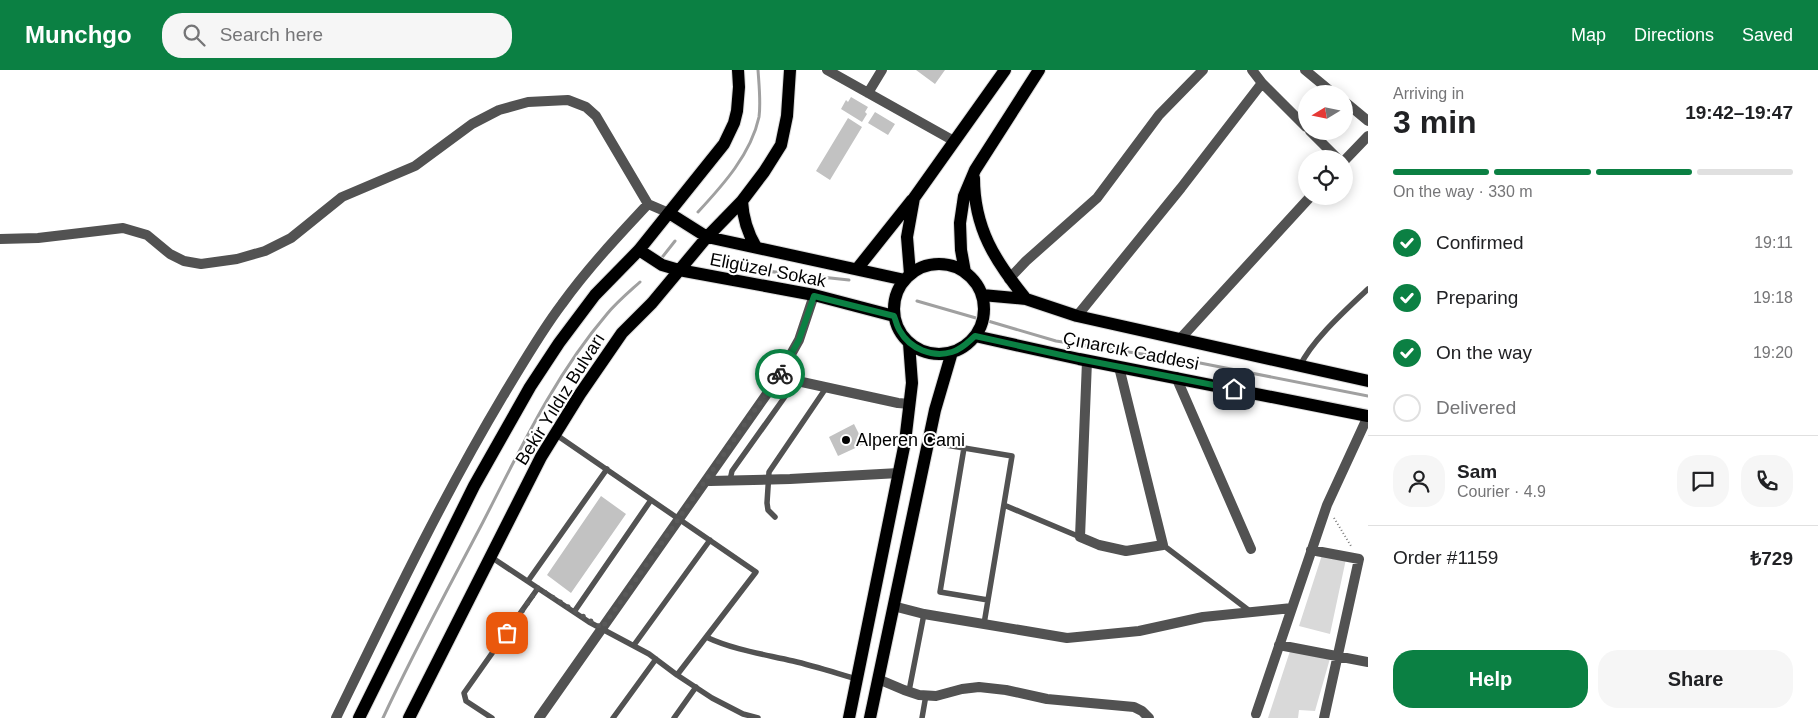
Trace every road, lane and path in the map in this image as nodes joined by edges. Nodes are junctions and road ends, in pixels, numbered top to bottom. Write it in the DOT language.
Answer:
graph roads {
  1 [pos="738,70"];
  2 [pos="790,70"];
  3 [pos="827,70"];
  4 [pos="882,70"];
  5 [pos="1005,70"];
  6 [pos="1040,70"];
  7 [pos="1202,70"];
  8 [pos="1252,70"];
  9 [pos="1305,70"];
  10 [pos="1262,83"];
  11 [pos="1323,85"];
  12 [pos="868,93"];
  13 [pos="1353,108"];
  14 [pos="1298,119"];
  15 [pos="1368,121"];
  16 [pos="1368,136"];
  17 [pos="1319,140"];
  18 [pos="954,141"];
  19 [pos="1329,150"];
  20 [pos="1353,152"];
  21 [pos="975,170"];
  22 [pos="914,198"];
  23 [pos="742,201"];
  24 [pos="648,204"];
  25 [pos="1303,205"];
  26 [pos="669,213"];
  27 [pos="707,236"];
  28 [pos="0,239"];
  29 [pos="756,248"];
  30 [pos="639,250"];
  31 [pos="857,269"];
  32 [pos="679,270"];
  33 [pos="965,272"];
  34 [pos="908,277"];
  35 [pos="1009,279"];
  36 [pos="1368,289"];
  37 [pos="982,295"];
  38 [pos="814,296"];
  39 [pos="1026,299"];
  40 [pos="894,316"];
  41 [pos="1077,316"];
  42 [pos="975,336"];
  43 [pos="1180,339"];
  44 [pos="910,343"];
  45 [pos="952,352"];
  46 [pos="1087,361"];
  47 [pos="1300,366"];
  48 [pos="1119,367"];
  49 [pos="779,377"];
  50 [pos="1176,377"];
  51 [pos="1368,381"];
  52 [pos="826,388"];
  53 [pos="789,391"];
  54 [pos="910,404"];
  55 [pos="1368,416"];
  56 [pos="555,434"];
  57 [pos="928,442"];
  58 [pos="964,448"];
  59 [pos="606,469"];
  60 [pos="899,473"];
  61 [pos="706,479"];
  62 [pos="730,480"];
  63 [pos="768,480"];
  64 [pos="652,500"];
  65 [pos="1004,505"];
  66 [pos="1327,505"];
  67 [pos="775,517"];
  68 [pos="679,518"];
  69 [pos="1080,537"];
  70 [pos="710,540"];
  71 [pos="1164,545"];
  72 [pos="1250,550"];
  73 [pos="1311,550"];
  74 [pos="491,557"];
  75 [pos="1358,559"];
  76 [pos="528,581"];
  77 [pos="538,588"];
  78 [pos="988,600"];
  79 [pos="893,606"];
  80 [pos="1292,608"];
  81 [pos="574,612"];
  82 [pos="1252,612"];
  83 [pos="924,614"];
  84 [pos="984,624"];
  85 [pos="602,628"];
  86 [pos="706,637"];
  87 [pos="634,644"];
  88 [pos="1279,645"];
  89 [pos="1338,656"];
  90 [pos="656,659"];
  91 [pos="1368,662"];
  92 [pos="677,675"];
  93 [pos="857,679"];
  94 [pos="878,679"];
  95 [pos="696,687"];
  96 [pos="909,691"];
  97 [pos="926,695"];
  98 [pos="1256,714"];
  99 [pos="336,718"];
  100 [pos="358,718"];
  101 [pos="409,718"];
  102 [pos="492,718"];
  103 [pos="539,718"];
  104 [pos="613,718"];
  105 [pos="674,718"];
  106 [pos="758,718"];
  107 [pos="849,718"];
  108 [pos="871,718"];
  109 [pos="922,718"];
  110 [pos="1149,718"];
  111 [pos="1324,718"];
  1 -- 26 [label="main road, Bekir Yıldız Bulvarı"];
  2 -- 23 [label="main road, Bekir Yıldız Bulvarı"];
  3 -- 12 [label="street"];
  4 -- 12 [label="street"];
  5 -- 18 [label="main road"];
  6 -- 21 [label="main road"];
  7 -- 35 [label="street"];
  8 -- 10 [label="street"];
  9 -- 11 [label="street"];
  10 -- 14 [label="street"];
  10 -- 41 [label="street"];
  12 -- 18 [label="street"];
  13 -- 15 [label="street"];
  16 -- 20 [label="street"];
  17 -- 19 [label="street"];
  18 -- 22 [label="main road"];
  21 -- 33 [label="main road"];
  21 -- 35 [label="main road"];
  22 -- 31 [label="main road"];
  22 -- 34 [label="main road"];
  23 -- 27 [label="main road, Bekir Yıldız Bulvarı"];
  23 -- 29 [label="main road"];
  24 -- 26 [label="street"];
  24 -- 28 [label="street"];
  24 -- 99 [label="street"];
  25 -- 43 [label="street"];
  26 -- 27 [label="main road, Eligüzel Sokak"];
  26 -- 30 [label="main road, Bekir Yıldız Bulvarı"];
  27 -- 29 [label="main road, Eligüzel Sokak"];
  27 -- 32 [label="main road, Bekir Yıldız Bulvarı"];
  29 -- 31 [label="main road, Eligüzel Sokak"];
  30 -- 32 [label="main road, Eligüzel Sokak"];
  30 -- 100 [label="main road, Bekir Yıldız Bulvarı"];
  31 -- 34 [label="main road, Eligüzel Sokak"];
  32 -- 38 [label="main road, Eligüzel Sokak"];
  32 -- 56 [label="main road, Bekir Yıldız Bulvarı"];
  33 -- 34 [label="main road"];
  33 -- 37 [label="main road"];
  34 -- 40 [label="main road"];
  35 -- 39 [label="main road"];
  36 -- 47 [label="lane"];
  37 -- 39 [label="main road, Çınarcık Caddesi"];
  37 -- 42 [label="main road"];
  38 -- 40 [label="main road, Eligüzel Sokak"];
  38 -- 49 [label="street"];
  39 -- 41 [label="main road, Çınarcık Caddesi"];
  40 -- 44 [label="main road"];
  41 -- 43 [label="main road, Çınarcık Caddesi"];
  42 -- 45 [label="main road"];
  42 -- 46 [label="main road, Çınarcık Caddesi"];
  43 -- 47 [label="main road, Çınarcık Caddesi"];
  44 -- 45 [label="main road"];
  44 -- 54 [label="main road"];
  45 -- 57 [label="main road"];
  46 -- 48 [label="main road, Çınarcık Caddesi"];
  46 -- 69 [label="street"];
  47 -- 51 [label="main road, Çınarcık Caddesi"];
  48 -- 50 [label="main road, Çınarcık Caddesi"];
  48 -- 71 [label="street"];
  49 -- 52 [label="street"];
  49 -- 61 [label="street"];
  50 -- 55 [label="main road, Çınarcık Caddesi"];
  50 -- 72 [label="street"];
  52 -- 54 [label="street"];
  52 -- 63 [label="lane"];
  53 -- 62 [label="lane"];
  54 -- 60 [label="main road"];
  55 -- 66 [label="street"];
  56 -- 59 [label="lane"];
  56 -- 74 [label="main road, Bekir Yıldız Bulvarı"];
  57 -- 58 [label="lane"];
  57 -- 79 [label="main road"];
  58 -- 65 [label="lane"];
  58 -- 78 [label="lane"];
  59 -- 64 [label="lane"];
  59 -- 76 [label="lane"];
  60 -- 63 [label="street"];
  60 -- 93 [label="main road"];
  61 -- 62 [label="street"];
  61 -- 68 [label="street"];
  62 -- 63 [label="street"];
  63 -- 67 [label="lane"];
  64 -- 68 [label="lane"];
  64 -- 81 [label="lane"];
  65 -- 69 [label="lane"];
  65 -- 78 [label="lane"];
  66 -- 73 [label="street"];
  66 -- 75 [label="path"];
  68 -- 70 [label="lane"];
  68 -- 85 [label="street"];
  69 -- 71 [label="street"];
  70 -- 86 [label="lane"];
  70 -- 87 [label="lane"];
  71 -- 82 [label="lane"];
  73 -- 75 [label="street"];
  73 -- 80 [label="street"];
  74 -- 76 [label="lane"];
  74 -- 101 [label="main road, Bekir Yıldız Bulvarı"];
  75 -- 89 [label="street"];
  76 -- 77 [label="lane"];
  77 -- 81 [label="lane"];
  77 -- 102 [label="lane"];
  78 -- 84 [label="lane"];
  79 -- 83 [label="street"];
  79 -- 94 [label="main road"];
  80 -- 82 [label="street"];
  80 -- 88 [label="street"];
  81 -- 85 [label="lane"];
  82 -- 84 [label="street"];
  83 -- 84 [label="street"];
  83 -- 96 [label="lane"];
  85 -- 87 [label="lane"];
  85 -- 103 [label="street"];
  86 -- 92 [label="lane"];
  86 -- 93 [label="lane"];
  87 -- 90 [label="lane"];
  88 -- 89 [label="street"];
  88 -- 98 [label="street"];
  89 -- 91 [label="street"];
  89 -- 111 [label="street"];
  90 -- 92 [label="lane"];
  90 -- 104 [label="lane"];
  92 -- 95 [label="lane"];
  93 -- 107 [label="main road"];
  94 -- 96 [label="street"];
  94 -- 108 [label="main road"];
  95 -- 105 [label="lane"];
  95 -- 106 [label="lane"];
  96 -- 97 [label="street"];
  97 -- 109 [label="lane"];
  97 -- 110 [label="street"];
}
